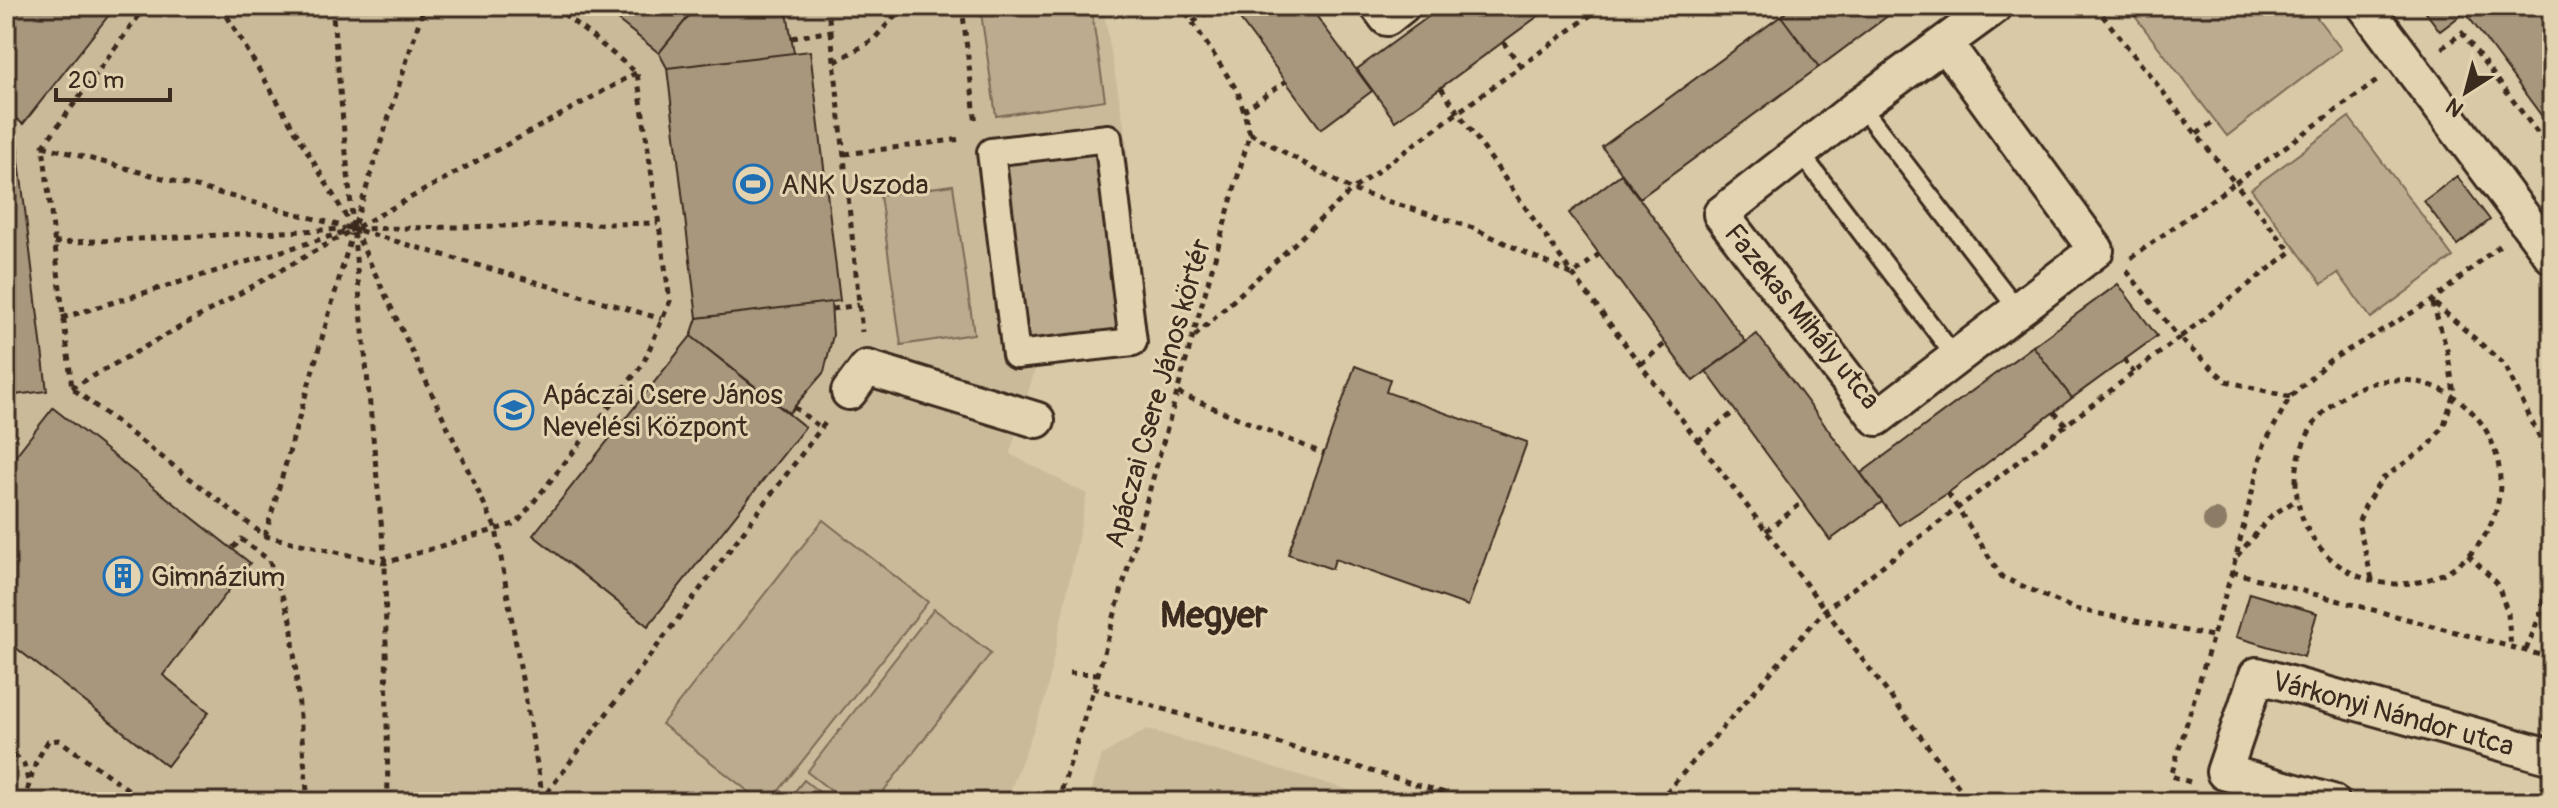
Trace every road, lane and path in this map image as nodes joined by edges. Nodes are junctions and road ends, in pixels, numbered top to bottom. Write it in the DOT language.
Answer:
graph roads {
  1 [pos="146,6"];
  2 [pos="252,6"];
  3 [pos="332,6"];
  4 [pos="424,6"];
  5 [pos="554,6"];
  6 [pos="827,6"];
  7 [pos="904,6"];
  8 [pos="1182,6"];
  9 [pos="1216,6"];
  10 [pos="1378,6"];
  11 [pos="1402,6"];
  12 [pos="1579,6"];
  13 [pos="1603,6"];
  14 [pos="1690,6"];
  15 [pos="1720,6"];
  16 [pos="1995,6"];
  17 [pos="2095,6"];
  18 [pos="2365,6"];
  19 [pos="219,7"];
  20 [pos="1587,17"];
  21 [pos="1193,22"];
  22 [pos="831,31"];
  23 [pos="792,38"];
  24 [pos="1503,42"];
  25 [pos="1945,43"];
  26 [pos="2418,58"];
  27 [pos="835,62"];
  28 [pos="1521,66"];
  29 [pos="637,73"];
  30 [pos="1286,81"];
  31 [pos="1441,88"];
  32 [pos="1860,105"];
  33 [pos="1243,111"];
  34 [pos="1458,112"];
  35 [pos="2215,121"];
  36 [pos="1250,133"];
  37 [pos="2197,134"];
  38 [pos="1108,138"];
  39 [pos="963,139"];
  40 [pos="43,146"];
  41 [pos="1800,152"];
  42 [pos="2552,152"];
  43 [pos="845,154"];
  44 [pos="2235,183"];
  45 [pos="1352,190"];
  46 [pos="658,223"];
  47 [pos="2527,223"];
  48 [pos="354,229"];
  49 [pos="54,243"];
  50 [pos="1599,254"];
  51 [pos="2552,256"];
  52 [pos="1573,275"];
  53 [pos="2432,301"];
  54 [pos="859,305"];
  55 [pos="832,309"];
  56 [pos="2018,310"];
  57 [pos="62,318"];
  58 [pos="662,319"];
  59 [pos="1194,337"];
  60 [pos="2179,338"];
  61 [pos="864,343"];
  62 [pos="1666,343"];
  63 [pos="1956,358"];
  64 [pos="2124,359"];
  65 [pos="1641,364"];
  66 [pos="2134,373"];
  67 [pos="72,388"];
  68 [pos="849,392"];
  69 [pos="1178,393"];
  70 [pos="2454,393"];
  71 [pos="2290,397"];
  72 [pos="794,407"];
  73 [pos="1735,411"];
  74 [pos="2054,412"];
  75 [pos="828,419"];
  76 [pos="1037,420"];
  77 [pos="2066,425"];
  78 [pos="821,428"];
  79 [pos="1698,441"];
  80 [pos="1324,454"];
  81 [pos="1948,493"];
  82 [pos="2298,499"];
  83 [pos="1803,502"];
  84 [pos="1959,507"];
  85 [pos="2552,517"];
  86 [pos="496,529"];
  87 [pos="1766,531"];
  88 [pos="265,536"];
  89 [pos="233,548"];
  90 [pos="2552,550"];
  91 [pos="2468,554"];
  92 [pos="2236,557"];
  93 [pos="385,563"];
  94 [pos="2232,572"];
  95 [pos="2372,579"];
  96 [pos="1825,610"];
  97 [pos="2212,636"];
  98 [pos="2511,648"];
  99 [pos="2526,650"];
  100 [pos="2552,658"];
  101 [pos="1069,673"];
  102 [pos="1098,674"];
  103 [pos="1093,688"];
  104 [pos="6,746"];
  105 [pos="2552,757"];
  106 [pos="2198,784"];
  107 [pos="29,786"];
  108 [pos="133,793"];
  109 [pos="541,800"];
  110 [pos="24,802"];
  111 [pos="131,802"];
  112 [pos="192,802"];
  113 [pos="308,802"];
  114 [pos="388,802"];
  115 [pos="1058,802"];
  116 [pos="1475,802"];
  117 [pos="1658,802"];
  118 [pos="1970,802"];
  119 [pos="2332,802"];
  1 -- 40 [label="path"];
  2 -- 19 [label="path"];
  3 -- 48 [label="path"];
  4 -- 48 [label="path"];
  5 -- 29 [label="path"];
  6 -- 22 [label="path"];
  7 -- 27 [label="path"];
  8 -- 21 [label="path"];
  9 -- 21 [label="path"];
  10 -- 11 [label="street"];
  12 -- 20 [label="path"];
  13 -- 20 [label="path"];
  14 -- 15 [label="path"];
  16 -- 25 [label="street, Fazekas Mihály utca"];
  17 -- 37 [label="path"];
  18 -- 26 [label="street"];
  19 -- 48 [label="path"];
  20 -- 28 [label="path"];
  21 -- 33 [label="path"];
  22 -- 23 [label="path"];
  22 -- 27 [label="path"];
  24 -- 28 [label="path"];
  25 -- 32 [label="street, Fazekas Mihály utca"];
  25 -- 56 [label="street, Fazekas Mihály utca"];
  26 -- 42 [label="path"];
  26 -- 44 [label="path"];
  26 -- 47 [label="street"];
  27 -- 43 [label="path"];
  28 -- 34 [label="path"];
  29 -- 46 [label="path"];
  29 -- 48 [label="path"];
  30 -- 33 [label="path"];
  31 -- 34 [label="path"];
  32 -- 41 [label="street, Fazekas Mihály utca"];
  32 -- 56 [label="lane"];
  33 -- 36 [label="path"];
  34 -- 45 [label="path"];
  34 -- 52 [label="path"];
  35 -- 37 [label="path"];
  36 -- 45 [label="path"];
  36 -- 59 [label="path, Apáczai Csere János körtér"];
  37 -- 44 [label="path"];
  38 -- 38 [label="street"];
  39 -- 43 [label="path"];
  40 -- 48 [label="path"];
  40 -- 49 [label="path"];
  41 -- 63 [label="lane"];
  41 -- 63 [label="street, Fazekas Mihály utca"];
  43 -- 54 [label="path"];
  44 -- 60 [label="path"];
  44 -- 60 [label="path"];
  45 -- 52 [label="path"];
  45 -- 59 [label="path"];
  46 -- 48 [label="path"];
  46 -- 58 [label="path"];
  47 -- 51 [label="street"];
  47 -- 53 [label="path"];
  48 -- 49 [label="path"];
  48 -- 57 [label="path"];
  48 -- 58 [label="path"];
  48 -- 67 [label="path"];
  48 -- 86 [label="path"];
  48 -- 88 [label="path"];
  48 -- 93 [label="path"];
  49 -- 57 [label="path"];
  50 -- 52 [label="path"];
  52 -- 65 [label="path"];
  53 -- 70 [label="path"];
  53 -- 71 [label="path"];
  53 -- 85 [label="path"];
  54 -- 55 [label="path"];
  54 -- 61 [label="path"];
  56 -- 63 [label="street, Fazekas Mihály utca"];
  57 -- 67 [label="path"];
  58 -- 86 [label="path"];
  59 -- 69 [label="path, Apáczai Csere János körtér"];
  60 -- 66 [label="path"];
  60 -- 71 [label="path"];
  62 -- 65 [label="path"];
  64 -- 66 [label="path"];
  65 -- 79 [label="path"];
  66 -- 77 [label="path"];
  67 -- 88 [label="path"];
  68 -- 76 [label="street"];
  69 -- 80 [label="path"];
  69 -- 102 [label="path, Apáczai Csere János körtér"];
  70 -- 82 [label="path"];
  70 -- 91 [label="path"];
  70 -- 95 [label="path"];
  71 -- 92 [label="path"];
  72 -- 78 [label="path"];
  73 -- 79 [label="path"];
  74 -- 77 [label="path"];
  75 -- 78 [label="path"];
  77 -- 84 [label="path"];
  78 -- 109 [label="path"];
  79 -- 87 [label="path"];
  81 -- 84 [label="path"];
  82 -- 92 [label="path"];
  82 -- 95 [label="path"];
  83 -- 87 [label="path"];
  84 -- 96 [label="path"];
  84 -- 97 [label="path"];
  86 -- 93 [label="path"];
  86 -- 109 [label="path"];
  87 -- 96 [label="path"];
  88 -- 93 [label="path"];
  89 -- 113 [label="path"];
  90 -- 99 [label="path"];
  91 -- 95 [label="path"];
  91 -- 98 [label="path"];
  92 -- 94 [label="path"];
  93 -- 114 [label="path"];
  94 -- 97 [label="path"];
  94 -- 98 [label="path"];
  96 -- 117 [label="path"];
  96 -- 118 [label="path"];
  97 -- 106 [label="path"];
  98 -- 99 [label="path"];
  99 -- 100 [label="path"];
  101 -- 102 [label="path"];
  102 -- 103 [label="path, Apáczai Csere János körtér"];
  103 -- 115 [label="path, Apáczai Csere János körtér"];
  103 -- 116 [label="path"];
  104 -- 107 [label="path"];
  105 -- 119 [label="street, Várkonyi Nándor utca"];
  107 -- 108 [label="path"];
  107 -- 110 [label="path"];
  108 -- 111 [label="path"];
  108 -- 112 [label="path"];
}
